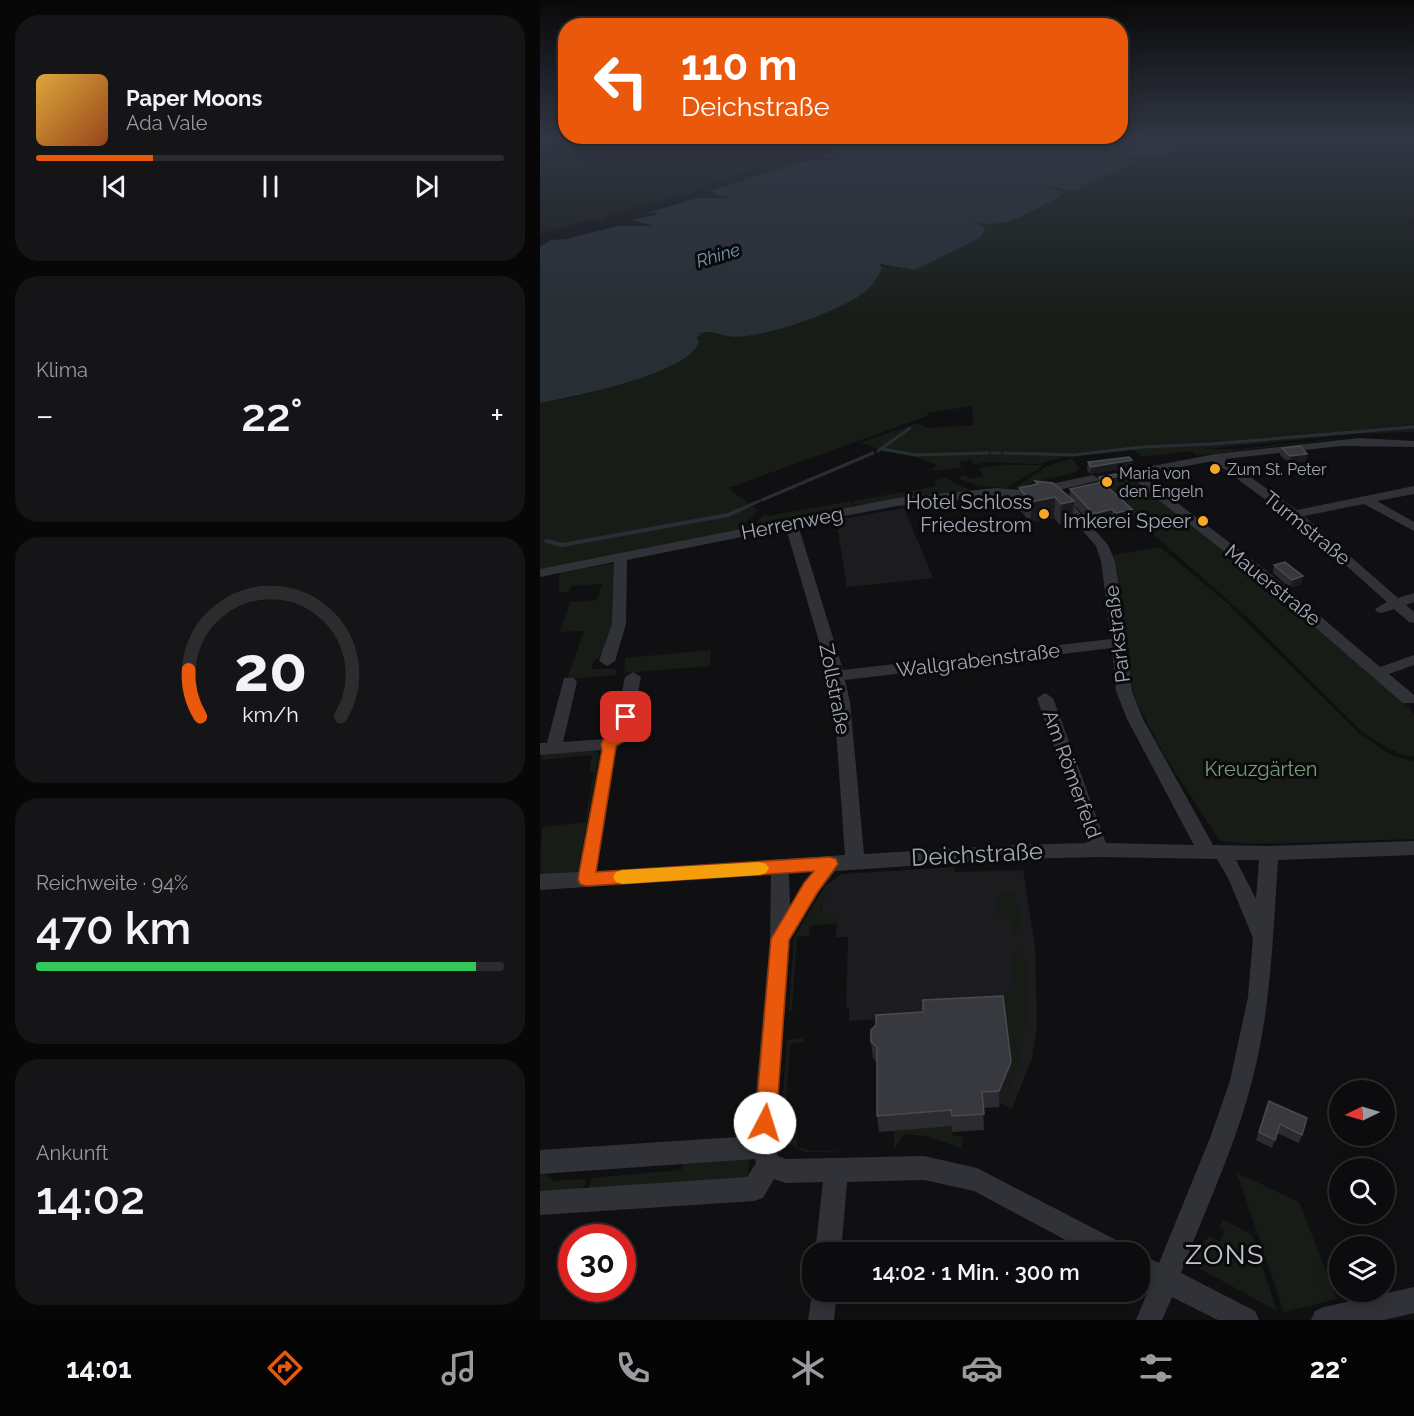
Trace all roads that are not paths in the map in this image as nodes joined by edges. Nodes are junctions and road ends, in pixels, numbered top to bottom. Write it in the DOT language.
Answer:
graph roads {
  1 [pos="1414,444"];
  2 [pos="1215,457"];
  3 [pos="1100,478"];
  4 [pos="1414,490"];
  5 [pos="1047,496"];
  6 [pos="1365,499"];
  7 [pos="1294,514"];
  8 [pos="790,522"];
  9 [pos="1414,526"];
  10 [pos="620,557"];
  11 [pos="540,573"];
  12 [pos="1414,597"];
  13 [pos="1389,606"];
  14 [pos="1414,619"];
  15 [pos="1118,643"];
  16 [pos="1414,660"];
  17 [pos="607,661"];
  18 [pos="1377,673"];
  19 [pos="837,676"];
  20 [pos="633,677"];
  21 [pos="569,682"];
  22 [pos="1046,698"];
  23 [pos="1409,699"];
  24 [pos="608,744"];
  25 [pos="547,748"];
  26 [pos="1414,848"];
  27 [pos="1099,850"];
  28 [pos="1214,852"];
  29 [pos="1269,853"];
  30 [pos="855,861"];
  31 [pos="830,864"];
  32 [pos="780,867"];
  33 [pos="586,879"];
  34 [pos="540,882"];
  35 [pos="780,939"];
  36 [pos="1261,940"];
  37 [pos="766,1156"];
  38 [pos="540,1162"];
  39 [pos="836,1170"];
  40 [pos="540,1203"];
  41 [pos="829,1242"];
  42 [pos="1094,1242"];
  43 [pos="1150,1273"];
  44 [pos="1165,1281"];
  45 [pos="1414,1300"];
  46 [pos="823,1302"];
  47 [pos="821,1320"];
  48 [pos="1149,1320"];
  49 [pos="1246,1320"];
  50 [pos="1324,1320"];
  1 -- 2 [label="street"];
  2 -- 7 [label="street, Turmstraße"];
  2 -- 18 [label="street, Mauerstraße"];
  3 -- 5 [label="street"];
  4 -- 6 [label="street"];
  5 -- 8 [label="street, Herrenweg"];
  5 -- 15 [label="street, Parkstraße"];
  6 -- 7 [label="street"];
  6 -- 9 [label="street"];
  7 -- 13 [label="street, Turmstraße"];
  8 -- 10 [label="street, Herrenweg"];
  8 -- 19 [label="street, Zollstraße"];
  10 -- 11 [label="street, Herrenweg"];
  10 -- 17 [label="street"];
  12 -- 13 [label="street"];
  13 -- 14 [label="street, Turmstraße"];
  15 -- 19 [label="street, Wallgrabenstraße"];
  15 -- 28 [label="street, Parkstraße"];
  16 -- 18 [label="street"];
  18 -- 23 [label="street, Mauerstraße"];
  19 -- 30 [label="street, Zollstraße"];
  20 -- 24 [label="street"];
  21 -- 25 [label="street"];
  22 -- 27 [label="street, Am Römerfeld"];
  24 -- 25 [label="street"];
  24 -- 33 [label="street"];
  26 -- 29 [label="street, Deichstraße"];
  27 -- 28 [label="street, Deichstraße"];
  27 -- 30 [label="street, Deichstraße"];
  28 -- 29 [label="street, Deichstraße"];
  28 -- 36 [label="street, Parkstraße"];
  29 -- 36 [label="street"];
  30 -- 31 [label="street, Deichstraße"];
  31 -- 32 [label="street, Deichstraße"];
  31 -- 35 [label="street"];
  32 -- 33 [label="street, Deichstraße"];
  32 -- 35 [label="street"];
  33 -- 34 [label="street, Deichstraße"];
  35 -- 37 [label="street"];
  36 -- 44 [label="street"];
  37 -- 38 [label="street"];
  37 -- 39 [label="street"];
  37 -- 40 [label="street"];
  39 -- 41 [label="street"];
  39 -- 42 [label="street"];
  43 -- 44 [label="street"];
  44 -- 48 [label="street"];
  44 -- 49 [label="street"];
  45 -- 50 [label="street"];
  46 -- 47 [label="street"];
}
